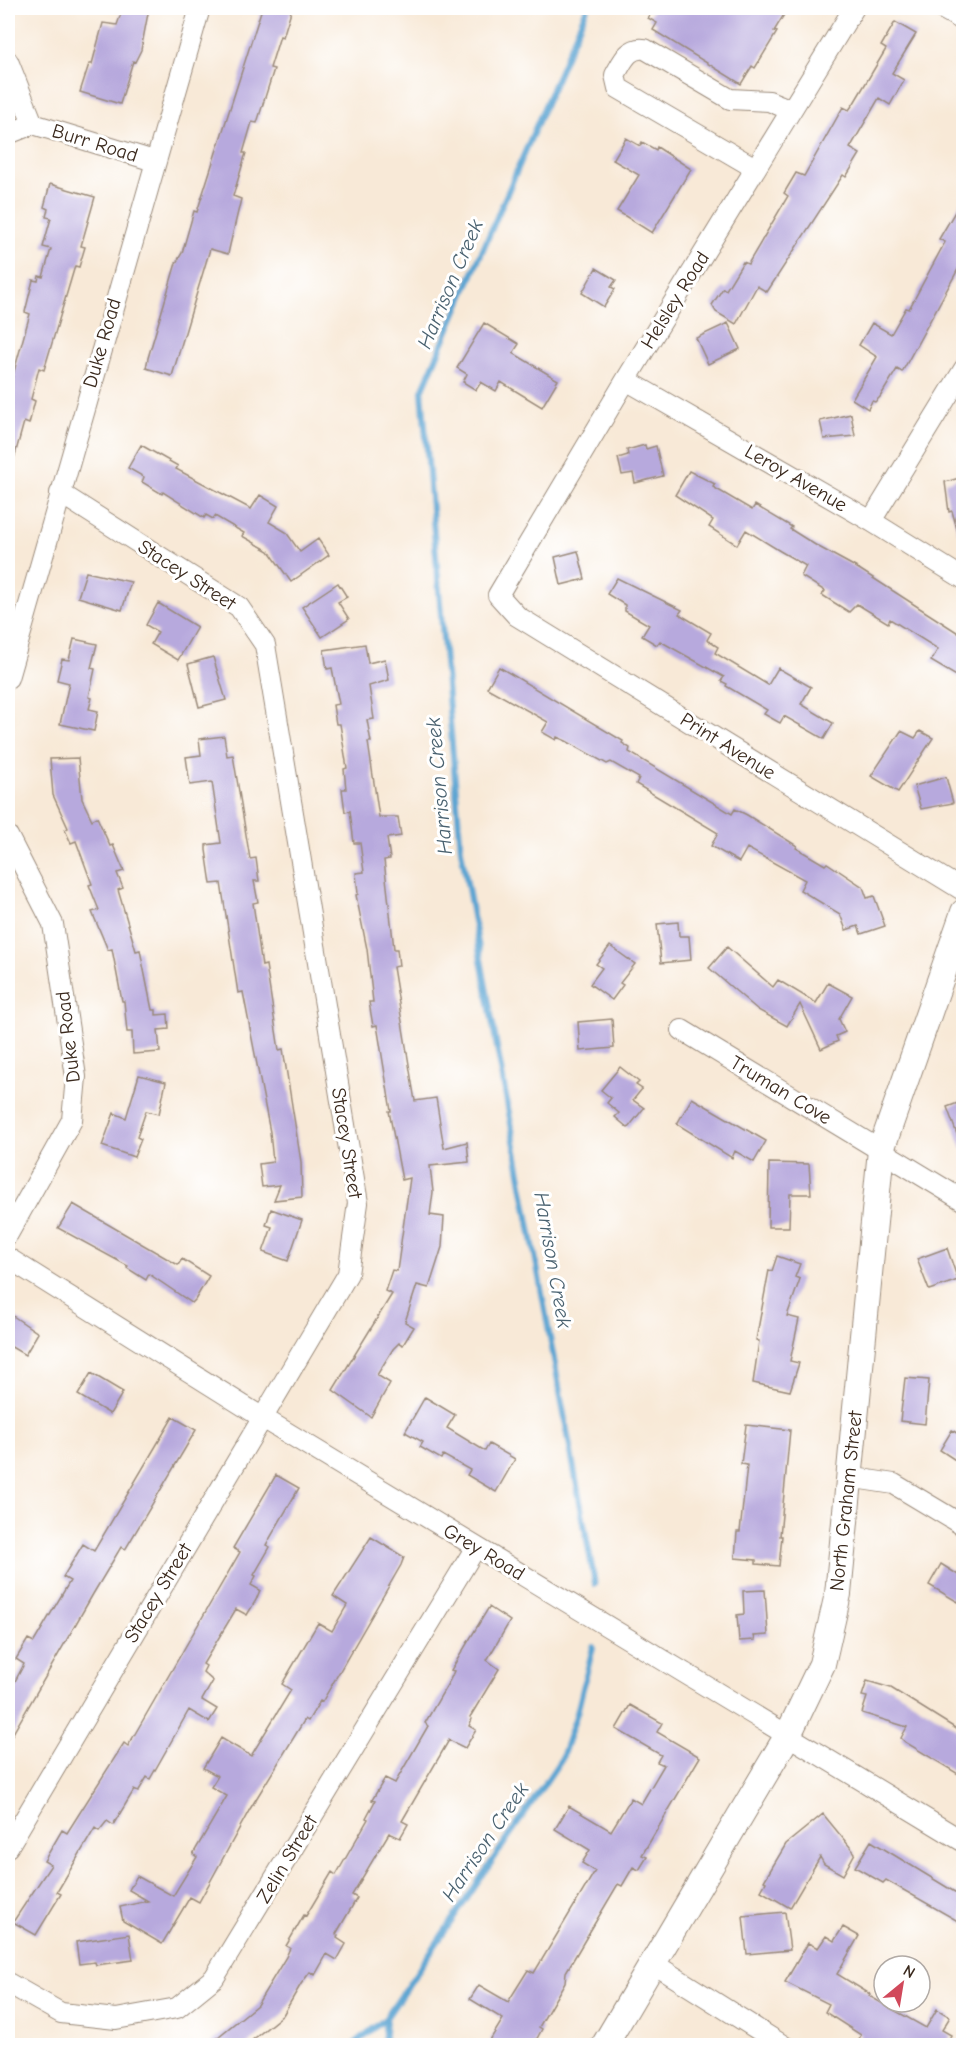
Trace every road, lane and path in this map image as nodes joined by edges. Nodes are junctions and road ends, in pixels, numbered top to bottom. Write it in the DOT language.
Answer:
graph roads {
  1 [pos="200,8"];
  2 [pos="854,8"];
  3 [pos="941,8"];
  4 [pos="963,21"];
  5 [pos="8,61"];
  6 [pos="791,110"];
  7 [pos="33,124"];
  8 [pos="8,134"];
  9 [pos="154,161"];
  10 [pos="755,168"];
  11 [pos="963,369"];
  12 [pos="626,380"];
  13 [pos="60,493"];
  14 [pos="871,522"];
  15 [pos="963,579"];
  16 [pos="498,595"];
  17 [pos="8,678"];
  18 [pos="8,836"];
  19 [pos="963,891"];
  20 [pos="963,912"];
  21 [pos="682,1030"];
  22 [pos="881,1150"];
  23 [pos="963,1201"];
  24 [pos="8,1234"];
  25 [pos="8,1258"];
  26 [pos="263,1418"];
  27 [pos="848,1477"];
  28 [pos="963,1526"];
  29 [pos="476,1547"];
  30 [pos="788,1735"];
  31 [pos="963,1842"];
  32 [pos="8,1847"];
  33 [pos="654,1964"];
  34 [pos="8,1983"];
  35 [pos="604,2046"];
  36 [pos="784,2046"];
  1 -- 9 [label="street, Duke Road"];
  2 -- 6 [label="street, Helsley Road"];
  3 -- 4 [label="street"];
  5 -- 7 [label="street, Burr Road"];
  6 -- 10 [label="street, Helsley Road"];
  6 -- 10 [label="street"];
  7 -- 8 [label="street"];
  7 -- 9 [label="street, Burr Road"];
  9 -- 13 [label="street, Duke Road"];
  10 -- 12 [label="street, Helsley Road"];
  11 -- 14 [label="street"];
  12 -- 14 [label="street, Leroy Avenue"];
  12 -- 16 [label="street, Helsley Road"];
  13 -- 17 [label="street, Duke Road"];
  13 -- 26 [label="street, Stacey Street"];
  14 -- 15 [label="street, Leroy Avenue"];
  16 -- 19 [label="street, Print Avenue"];
  18 -- 24 [label="street, Duke Road"];
  20 -- 22 [label="main road, North Graham Street"];
  21 -- 22 [label="street, Truman Cove"];
  22 -- 23 [label="street, Truman Cove"];
  22 -- 27 [label="main road, North Graham Street"];
  25 -- 26 [label="street, Grey Road"];
  26 -- 29 [label="street, Grey Road"];
  26 -- 32 [label="street, Stacey Street"];
  27 -- 28 [label="street"];
  27 -- 30 [label="main road, North Graham Street"];
  29 -- 30 [label="street, Grey Road"];
  29 -- 34 [label="street, Zelin Street"];
  30 -- 31 [label="street, Grey Road"];
  30 -- 33 [label="main road, North Graham Street"];
  33 -- 35 [label="main road, North Graham Street"];
  33 -- 36 [label="street"];
}
